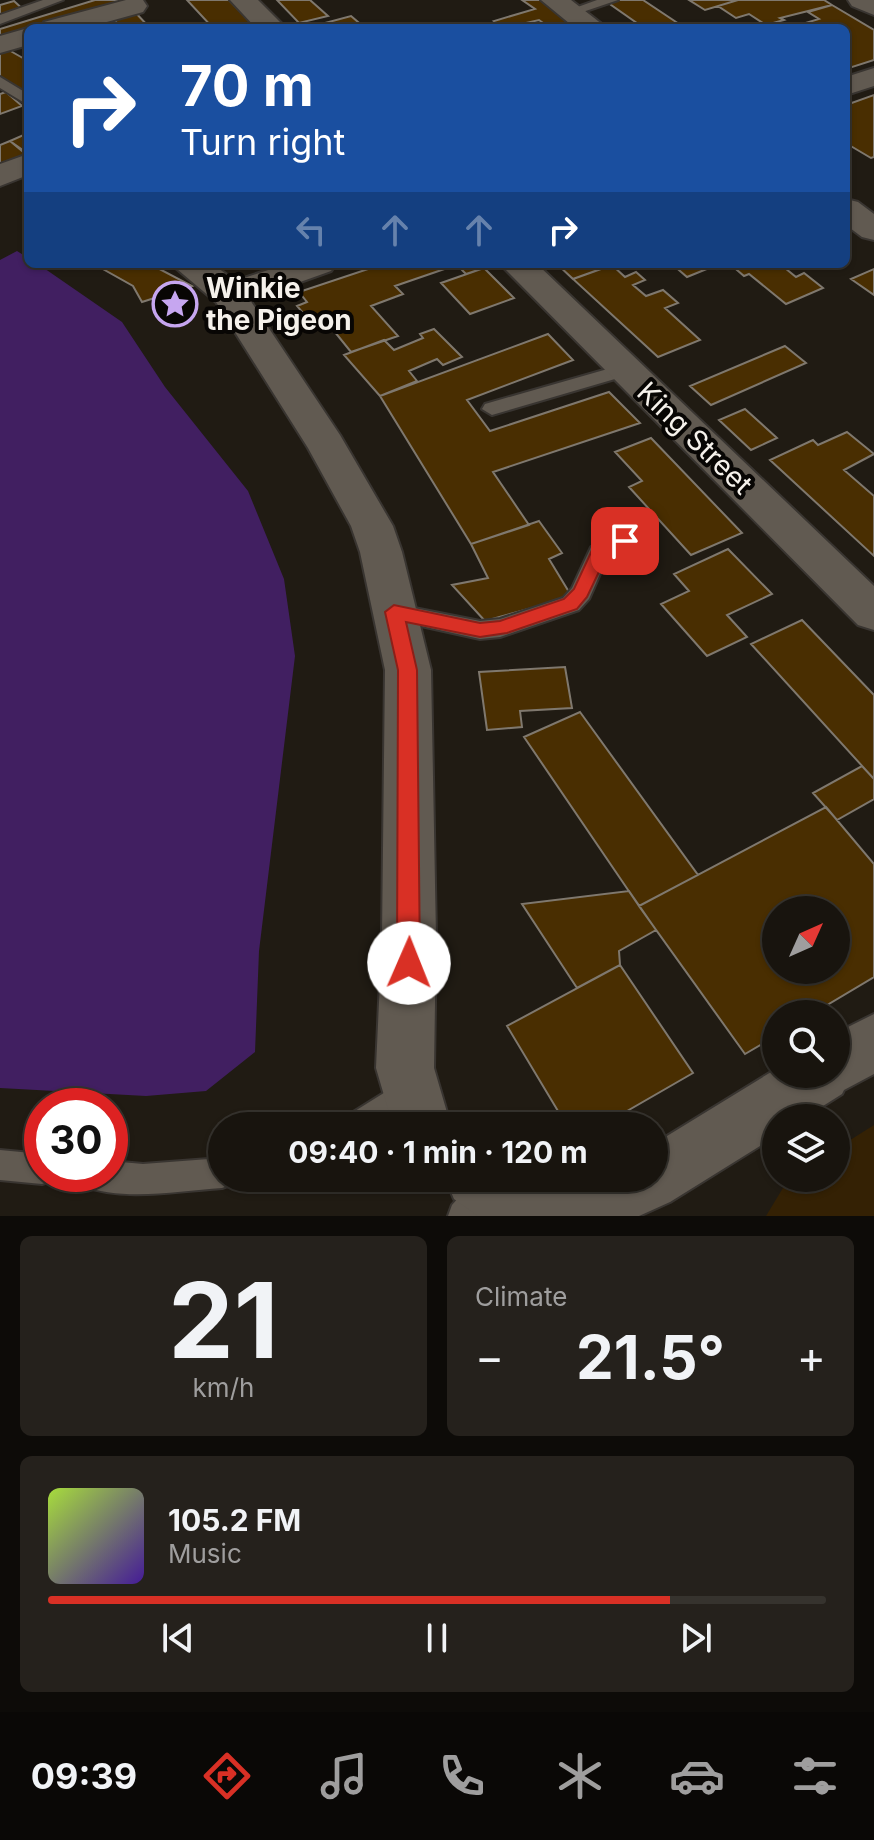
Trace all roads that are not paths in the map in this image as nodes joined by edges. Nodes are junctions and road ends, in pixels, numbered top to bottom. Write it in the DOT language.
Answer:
graph roads {
  1 [pos="56,0"];
  2 [pos="243,0"];
  3 [pos="611,0"];
  4 [pos="861,0"];
  5 [pos="134,6"];
  6 [pos="562,6"];
  7 [pos="874,7"];
  8 [pos="0,20"];
  9 [pos="69,24"];
  10 [pos="268,24"];
  11 [pos="587,24"];
  12 [pos="24,37"];
  13 [pos="0,45"];
  14 [pos="874,77"];
  15 [pos="0,81"];
  16 [pos="850,85"];
  17 [pos="24,98"];
  18 [pos="24,165"];
  19 [pos="0,176"];
  20 [pos="0,183"];
  21 [pos="24,188"];
  22 [pos="850,212"];
  23 [pos="874,230"];
  24 [pos="195,268"];
  25 [pos="307,268"];
  26 [pos="521,268"];
  27 [pos="229,295"];
  28 [pos="625,370"];
  29 [pos="492,409"];
  30 [pos="625,541"];
  31 [pos="394,612"];
  32 [pos="874,613"];
  33 [pos="874,1042"];
  34 [pos="850,1057"];
  35 [pos="801,1088"];
  36 [pos="417,1108"];
  37 [pos="0,1165"];
  38 [pos="24,1167"];
  39 [pos="208,1174"];
  40 [pos="128,1178"];
  41 [pos="668,1178"];
  42 [pos="641,1192"];
  43 [pos="475,1194"];
  1 -- 8 [label="lane"];
  2 -- 10 [label="street"];
  3 -- 6 [label="lane"];
  4 -- 7 [label="street"];
  5 -- 9 [label="street"];
  6 -- 11 [label="street"];
  12 -- 13 [label="street"];
  14 -- 16 [label="street"];
  15 -- 17 [label="lane"];
  18 -- 19 [label="street"];
  20 -- 21 [label="street"];
  22 -- 23 [label="street"];
  24 -- 27 [label="street"];
  25 -- 27 [label="street"];
  26 -- 28 [label="street, King Street"];
  27 -- 31 [label="street"];
  28 -- 29 [label="lane"];
  28 -- 32 [label="street, King Street"];
  30 -- 31 [label="lane"];
  31 -- 36 [label="street"];
  33 -- 34 [label="street"];
  35 -- 41 [label="street"];
  37 -- 38 [label="lane"];
  39 -- 40 [label="lane"];
  42 -- 43 [label="street"];
}
